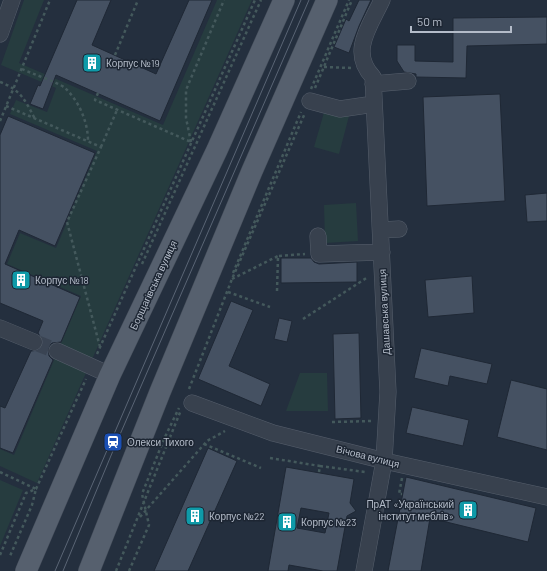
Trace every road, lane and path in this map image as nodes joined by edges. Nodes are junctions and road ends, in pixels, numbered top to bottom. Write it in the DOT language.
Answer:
graph roads {
  1 [pos="12,0"];
  2 [pos="50,0"];
  3 [pos="138,0"];
  4 [pos="224,0"];
  5 [pos="255,0"];
  6 [pos="284,0"];
  7 [pos="327,0"];
  8 [pos="349,0"];
  9 [pos="352,0"];
  10 [pos="382,0"];
  11 [pos="0,34"];
  12 [pos="115,55"];
  13 [pos="363,62"];
  14 [pos="324,67"];
  15 [pos="22,69"];
  16 [pos="408,81"];
  17 [pos="0,82"];
  18 [pos="373,84"];
  19 [pos="14,88"];
  20 [pos="98,94"];
  21 [pos="307,101"];
  22 [pos="374,104"];
  23 [pos="6,106"];
  24 [pos="117,110"];
  25 [pos="35,120"];
  26 [pos="0,121"];
  27 [pos="88,141"];
  28 [pos="191,142"];
  29 [pos="101,147"];
  30 [pos="399,229"];
  31 [pos="381,230"];
  32 [pos="318,236"];
  33 [pos="382,252"];
  34 [pos="319,254"];
  35 [pos="278,256"];
  36 [pos="374,274"];
  37 [pos="232,279"];
  38 [pos="277,291"];
  39 [pos="228,292"];
  40 [pos="270,308"];
  41 [pos="303,319"];
  42 [pos="0,328"];
  43 [pos="34,342"];
  44 [pos="100,347"];
  45 [pos="57,351"];
  46 [pos="92,367"];
  47 [pos="110,375"];
  48 [pos="186,401"];
  49 [pos="377,421"];
  50 [pos="332,422"];
  51 [pos="227,430"];
  52 [pos="204,444"];
  53 [pos="270,458"];
  54 [pos="384,461"];
  55 [pos="320,466"];
  56 [pos="261,468"];
  57 [pos="355,471"];
  58 [pos="0,472"];
  59 [pos="318,472"];
  60 [pos="400,486"];
  61 [pos="36,489"];
  62 [pos="402,494"];
  63 [pos="547,497"];
  64 [pos="144,498"];
  65 [pos="144,510"];
  66 [pos="137,521"];
  67 [pos="0,555"];
  68 [pos="10,556"];
  69 [pos="26,571"];
  70 [pos="89,571"];
  71 [pos="116,571"];
  72 [pos="129,571"];
  73 [pos="364,571"];
  1 -- 11 [label="street"];
  2 -- 15 [label="path"];
  3 -- 12 [label="path"];
  4 -- 28 [label="path"];
  5 -- 28 [label="path"];
  6 -- 47 [label="main road, Борщагівська вулиця"];
  7 -- 70 [label="main road"];
  8 -- 21 [label="path"];
  9 -- 14 [label="path"];
  10 -- 13 [label="street"];
  13 -- 14 [label="path"];
  13 -- 18 [label="street, Дашавська вулиця"];
  14 -- 21 [label="path"];
  15 -- 19 [label="path"];
  15 -- 27 [label="path"];
  16 -- 18 [label="street"];
  17 -- 19 [label="path"];
  18 -- 22 [label="street, Дашавська вулиця"];
  19 -- 23 [label="path"];
  19 -- 25 [label="path"];
  20 -- 24 [label="path"];
  21 -- 22 [label="street"];
  21 -- 37 [label="path"];
  21 -- 39 [label="path"];
  22 -- 31 [label="street, Дашавська вулиця"];
  23 -- 25 [label="path"];
  23 -- 26 [label="path"];
  24 -- 28 [label="path"];
  24 -- 29 [label="path"];
  25 -- 27 [label="path"];
  27 -- 29 [label="path"];
  28 -- 44 [label="path"];
  29 -- 44 [label="path"];
  30 -- 31 [label="street"];
  31 -- 33 [label="street, Дашавська вулиця"];
  32 -- 34 [label="street"];
  33 -- 34 [label="street"];
  33 -- 54 [label="street, Дашавська вулиця"];
  34 -- 35 [label="path"];
  35 -- 37 [label="path"];
  35 -- 38 [label="path"];
  36 -- 41 [label="path"];
  37 -- 39 [label="path"];
  39 -- 40 [label="path"];
  39 -- 48 [label="path"];
  42 -- 43 [label="street"];
  44 -- 46 [label="path"];
  45 -- 46 [label="street"];
  46 -- 47 [label="street"];
  46 -- 61 [label="path"];
  47 -- 69 [label="main road, Борщагівська вулиця"];
  48 -- 54 [label="street, Вічова вулиця"];
  48 -- 64 [label="path"];
  49 -- 50 [label="path"];
  51 -- 52 [label="path"];
  52 -- 56 [label="path"];
  52 -- 65 [label="path"];
  53 -- 55 [label="path"];
  54 -- 63 [label="street, Вічова вулиця"];
  54 -- 73 [label="street, Дашавська вулиця"];
  55 -- 57 [label="path"];
  55 -- 59 [label="path"];
  58 -- 61 [label="path"];
  60 -- 62 [label="path"];
  61 -- 67 [label="path"];
  61 -- 68 [label="path"];
  64 -- 65 [label="path"];
  64 -- 66 [label="path"];
  65 -- 66 [label="path"];
  65 -- 72 [label="path"];
  66 -- 71 [label="path"];
}
